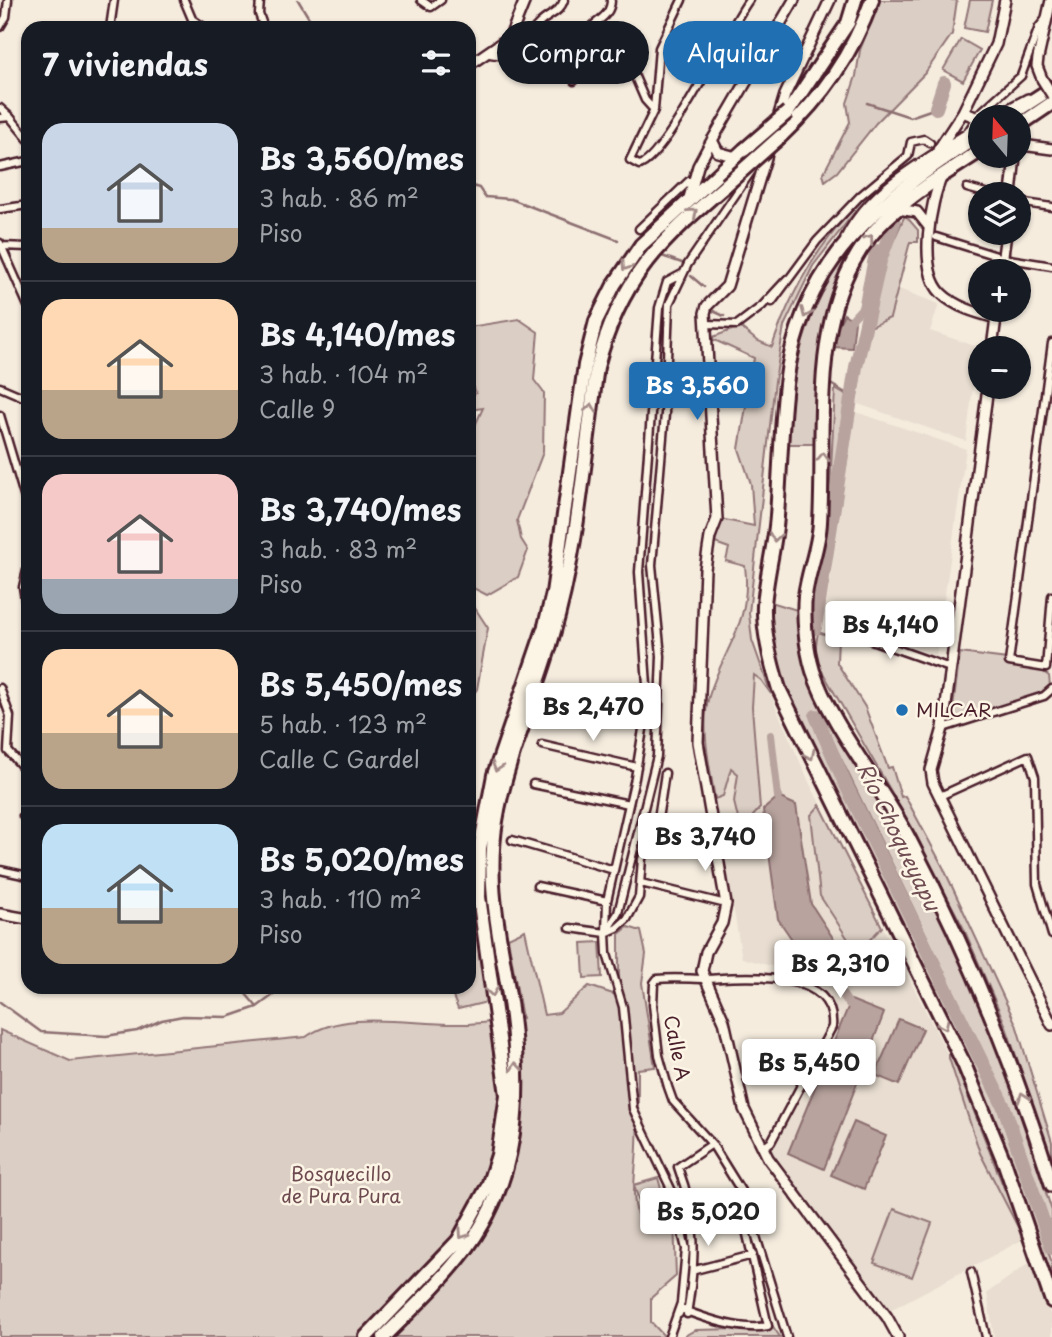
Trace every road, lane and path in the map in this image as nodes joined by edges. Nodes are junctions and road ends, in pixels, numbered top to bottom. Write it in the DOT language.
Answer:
graph roads {
  1 [pos="8,0"];
  2 [pos="106,0"];
  3 [pos="184,0"];
  4 [pos="260,0"];
  5 [pos="413,0"];
  6 [pos="441,0"];
  7 [pos="525,0"];
  8 [pos="564,0"];
  9 [pos="611,0"];
  10 [pos="682,0"];
  11 [pos="749,0"];
  12 [pos="794,0"];
  13 [pos="830,0"];
  14 [pos="855,0"];
  15 [pos="873,0"];
  16 [pos="1005,0"];
  17 [pos="1051,0"];
  18 [pos="114,1"];
  19 [pos="422,2"];
  20 [pos="1046,20"];
  21 [pos="111,21"];
  22 [pos="195,21"];
  23 [pos="262,21"];
  24 [pos="601,21"];
  25 [pos="0,27"];
  26 [pos="490,54"];
  27 [pos="476,61"];
  28 [pos="638,84"];
  29 [pos="1048,92"];
  30 [pos="993,105"];
  31 [pos="1014,105"];
  32 [pos="1027,105"];
  33 [pos="0,108"];
  34 [pos="654,110"];
  35 [pos="1031,111"];
  36 [pos="963,112"];
  37 [pos="968,115"];
  38 [pos="10,117"];
  39 [pos="0,118"];
  40 [pos="21,130"];
  41 [pos="968,132"];
  42 [pos="950,135"];
  43 [pos="712,141"];
  44 [pos="930,143"];
  45 [pos="968,143"];
  46 [pos="1031,146"];
  47 [pos="1052,149"];
  48 [pos="740,153"];
  49 [pos="908,156"];
  50 [pos="764,157"];
  51 [pos="931,158"];
  52 [pos="968,159"];
  53 [pos="21,162"];
  54 [pos="921,164"];
  55 [pos="0,166"];
  56 [pos="942,176"];
  57 [pos="695,180"];
  58 [pos="689,198"];
  59 [pos="1031,204"];
  60 [pos="21,206"];
  61 [pos="1052,207"];
  62 [pos="0,209"];
  63 [pos="898,209"];
  64 [pos="929,227"];
  65 [pos="639,229"];
  66 [pos="936,237"];
  67 [pos="1,245"];
  68 [pos="1005,245"];
  69 [pos="21,246"];
  70 [pos="838,253"];
  71 [pos="1003,258"];
  72 [pos="1052,266"];
  73 [pos="797,267"];
  74 [pos="682,274"];
  75 [pos="21,283"];
  76 [pos="772,302"];
  77 [pos="968,306"];
  78 [pos="706,324"];
  79 [pos="1052,343"];
  80 [pos="0,387"];
  81 [pos="21,396"];
  82 [pos="986,399"];
  83 [pos="0,415"];
  84 [pos="21,486"];
  85 [pos="1052,596"];
  86 [pos="840,629"];
  87 [pos="950,668"];
  88 [pos="1049,670"];
  89 [pos="0,688"];
  90 [pos="1052,689"];
  91 [pos="573,704"];
  92 [pos="644,723"];
  93 [pos="943,728"];
  94 [pos="542,745"];
  95 [pos="8,751"];
  96 [pos="0,755"];
  97 [pos="21,765"];
  98 [pos="637,767"];
  99 [pos="665,773"];
  100 [pos="533,784"];
  101 [pos="940,796"];
  102 [pos="629,804"];
  103 [pos="658,819"];
  104 [pos="713,838"];
  105 [pos="512,840"];
  106 [pos="0,870"];
  107 [pos="614,870"];
  108 [pos="21,874"];
  109 [pos="641,883"];
  110 [pos="537,886"];
  111 [pos="607,901"];
  112 [pos="726,904"];
  113 [pos="0,914"];
  114 [pos="21,918"];
  115 [pos="570,928"];
  116 [pos="606,933"];
  117 [pos="1052,935"];
  118 [pos="705,979"];
  119 [pos="1052,1025"];
  120 [pos="712,1144"];
  121 [pos="763,1148"];
  122 [pos="1052,1185"];
  123 [pos="740,1191"];
  124 [pos="753,1255"];
  125 [pos="695,1270"];
  126 [pos="971,1272"];
  127 [pos="1052,1301"];
  128 [pos="684,1310"];
  129 [pos="366,1337"];
  130 [pos="384,1337"];
  131 [pos="670,1337"];
  132 [pos="788,1337"];
  133 [pos="898,1337"];
  134 [pos="986,1337"];
  1 -- 25 [label="street"];
  2 -- 18 [label="street"];
  3 -- 22 [label="street"];
  4 -- 23 [label="street"];
  5 -- 19 [label="street"];
  6 -- 19 [label="street"];
  7 -- 26 [label="street"];
  8 -- 26 [label="street"];
  9 -- 24 [label="street"];
  10 -- 34 [label="street"];
  11 -- 34 [label="street"];
  12 -- 43 [label="street"];
  13 -- 50 [label="street"];
  14 -- 48 [label="highway, bridge"];
  130 -- 15 [label="highway, one-way, bridge"];
  16 -- 36 [label="street"];
  17 -- 20 [label="street"];
  18 -- 21 [label="street"];
  20 -- 29 [label="street"];
  20 -- 30 [label="street"];
  26 -- 27 [label="street"];
  28 -- 34 [label="street"];
  29 -- 31 [label="street"];
  29 -- 32 [label="highway"];
  29 -- 35 [label="highway"];
  33 -- 38 [label="street"];
  36 -- 37 [label="street"];
  36 -- 42 [label="street"];
  38 -- 39 [label="street"];
  38 -- 40 [label="street"];
  41 -- 51 [label="street"];
  42 -- 44 [label="street"];
  42 -- 51 [label="street"];
  43 -- 48 [label="street"];
  43 -- 57 [label="street"];
  44 -- 49 [label="street"];
  44 -- 51 [label="street"];
  45 -- 70 [label="highway"];
  46 -- 47 [label="street"];
  48 -- 58 [label="highway"];
  49 -- 54 [label="street"];
  49 -- 73 [label="street"];
  50 -- 74 [label="street"];
  50 -- 78 [label="street"];
  51 -- 54 [label="street"];
  52 -- 56 [label="highway"];
  53 -- 55 [label="street"];
  54 -- 70 [label="street"];
  56 -- 63 [label="highway"];
  56 -- 64 [label="street"];
  57 -- 58 [label="street"];
  57 -- 65 [label="street"];
  58 -- 129 [label="highway, one-way"];
  59 -- 61 [label="street"];
  60 -- 62 [label="street"];
  63 -- 64 [label="street"];
  122 -- 63 [label="highway, one-way"];
  64 -- 77 [label="street"];
  66 -- 71 [label="street"];
  67 -- 69 [label="street"];
  67 -- 75 [label="street"];
  68 -- 71 [label="street"];
  70 -- 127 [label="highway, one-way"];
  71 -- 72 [label="street"];
  73 -- 76 [label="street"];
  73 -- 78 [label="street"];
  74 -- 92 [label="street"];
  74 -- 116 [label="street"];
  78 -- 104 [label="street"];
  79 -- 88 [label="street"];
  80 -- 81 [label="street"];
  82 -- 87 [label="street"];
  83 -- 84 [label="street"];
  85 -- 88 [label="street"];
  86 -- 87 [label="street"];
  87 -- 93 [label="street"];
  89 -- 95 [label="street"];
  90 -- 93 [label="street"];
  91 -- 92 [label="street"];
  92 -- 98 [label="street"];
  93 -- 101 [label="street"];
  94 -- 98 [label="street"];
  95 -- 96 [label="street"];
  95 -- 97 [label="street"];
  98 -- 102 [label="street"];
  99 -- 103 [label="street"];
  100 -- 102 [label="street"];
  101 -- 117 [label="street"];
  101 -- 119 [label="street"];
  102 -- 107 [label="street"];
  103 -- 104 [label="street"];
  103 -- 109 [label="street"];
  104 -- 112 [label="street"];
  105 -- 107 [label="street"];
  106 -- 108 [label="street"];
  107 -- 111 [label="street"];
  109 -- 112 [label="street"];
  109 -- 116 [label="street"];
  110 -- 111 [label="street"];
  111 -- 116 [label="street"];
  112 -- 118 [label="street"];
  113 -- 114 [label="street"];
  115 -- 116 [label="street"];
  116 -- 131 [label="street"];
  118 -- 120 [label="street, Calle A"];
  118 -- 121 [label="street"];
  118 -- 121 [label="street"];
  120 -- 123 [label="street, Calle A"];
  120 -- 125 [label="street"];
  121 -- 133 [label="street"];
  123 -- 124 [label="street"];
  123 -- 132 [label="street"];
  124 -- 125 [label="street"];
  124 -- 128 [label="street"];
  125 -- 128 [label="street"];
  126 -- 134 [label="street"];
  128 -- 131 [label="street"];
}
